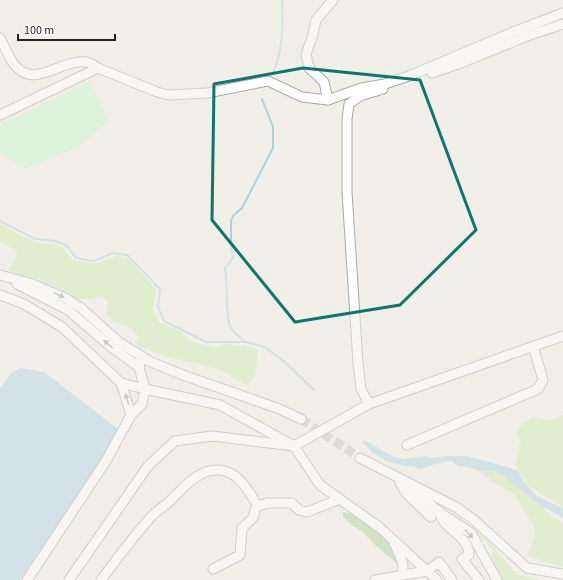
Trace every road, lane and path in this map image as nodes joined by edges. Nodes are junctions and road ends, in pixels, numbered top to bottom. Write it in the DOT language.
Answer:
graph roads {
  1 [pos="333,0"];
  2 [pos="563,14"];
  3 [pos="563,24"];
  4 [pos="0,38"];
  5 [pos="98,68"];
  6 [pos="328,100"];
  7 [pos="0,115"];
  8 [pos="0,275"];
  9 [pos="9,278"];
  10 [pos="0,294"];
  11 [pos="563,336"];
  12 [pos="533,346"];
  13 [pos="142,356"];
  14 [pos="139,367"];
  15 [pos="121,383"];
  16 [pos="145,389"];
  17 [pos="369,404"];
  18 [pos="131,415"];
  19 [pos="301,419"];
  20 [pos="407,445"];
  21 [pos="294,446"];
  22 [pos="360,458"];
  23 [pos="395,475"];
  24 [pos="340,499"];
  25 [pos="258,506"];
  26 [pos="437,510"];
  27 [pos="431,518"];
  28 [pos="393,539"];
  29 [pos="213,569"];
  30 [pos="427,571"];
  31 [pos="563,574"];
  32 [pos="400,576"];
  33 [pos="450,579"];
  34 [pos="26,580"];
  35 [pos="69,580"];
  36 [pos="101,580"];
  37 [pos="375,580"];
  38 [pos="437,580"];
  39 [pos="479,580"];
  40 [pos="497,580"];
  1 -- 6 [label="street"];
  2 -- 6 [label="street"];
  3 -- 17 [label="street"];
  4 -- 5 [label="street"];
  5 -- 6 [label="street"];
  5 -- 7 [label="street"];
  8 -- 9 [label="street"];
  9 -- 13 [label="street, one-way"];
  14 -- 9 [label="street, one-way"];
  10 -- 15 [label="street"];
  11 -- 12 [label="street"];
  12 -- 17 [label="street"];
  12 -- 20 [label="street"];
  13 -- 14 [label="street"];
  13 -- 19 [label="street"];
  14 -- 16 [label="street"];
  15 -- 16 [label="street"];
  18 -- 15 [label="street, one-way"];
  16 -- 18 [label="street"];
  16 -- 21 [label="street"];
  17 -- 21 [label="street"];
  18 -- 34 [label="street"];
  21 -- 24 [label="street"];
  21 -- 35 [label="street"];
  22 -- 23 [label="street"];
  23 -- 26 [label="street"];
  23 -- 27 [label="street"];
  23 -- 31 [label="street"];
  24 -- 25 [label="street"];
  24 -- 28 [label="street"];
  25 -- 29 [label="street"];
  25 -- 36 [label="street"];
  26 -- 39 [label="street"];
  26 -- 40 [label="street, one-way"];
  28 -- 30 [label="street"];
  28 -- 32 [label="street"];
  30 -- 32 [label="street"];
  30 -- 33 [label="street"];
  30 -- 38 [label="street"];
  32 -- 37 [label="street"];
}
